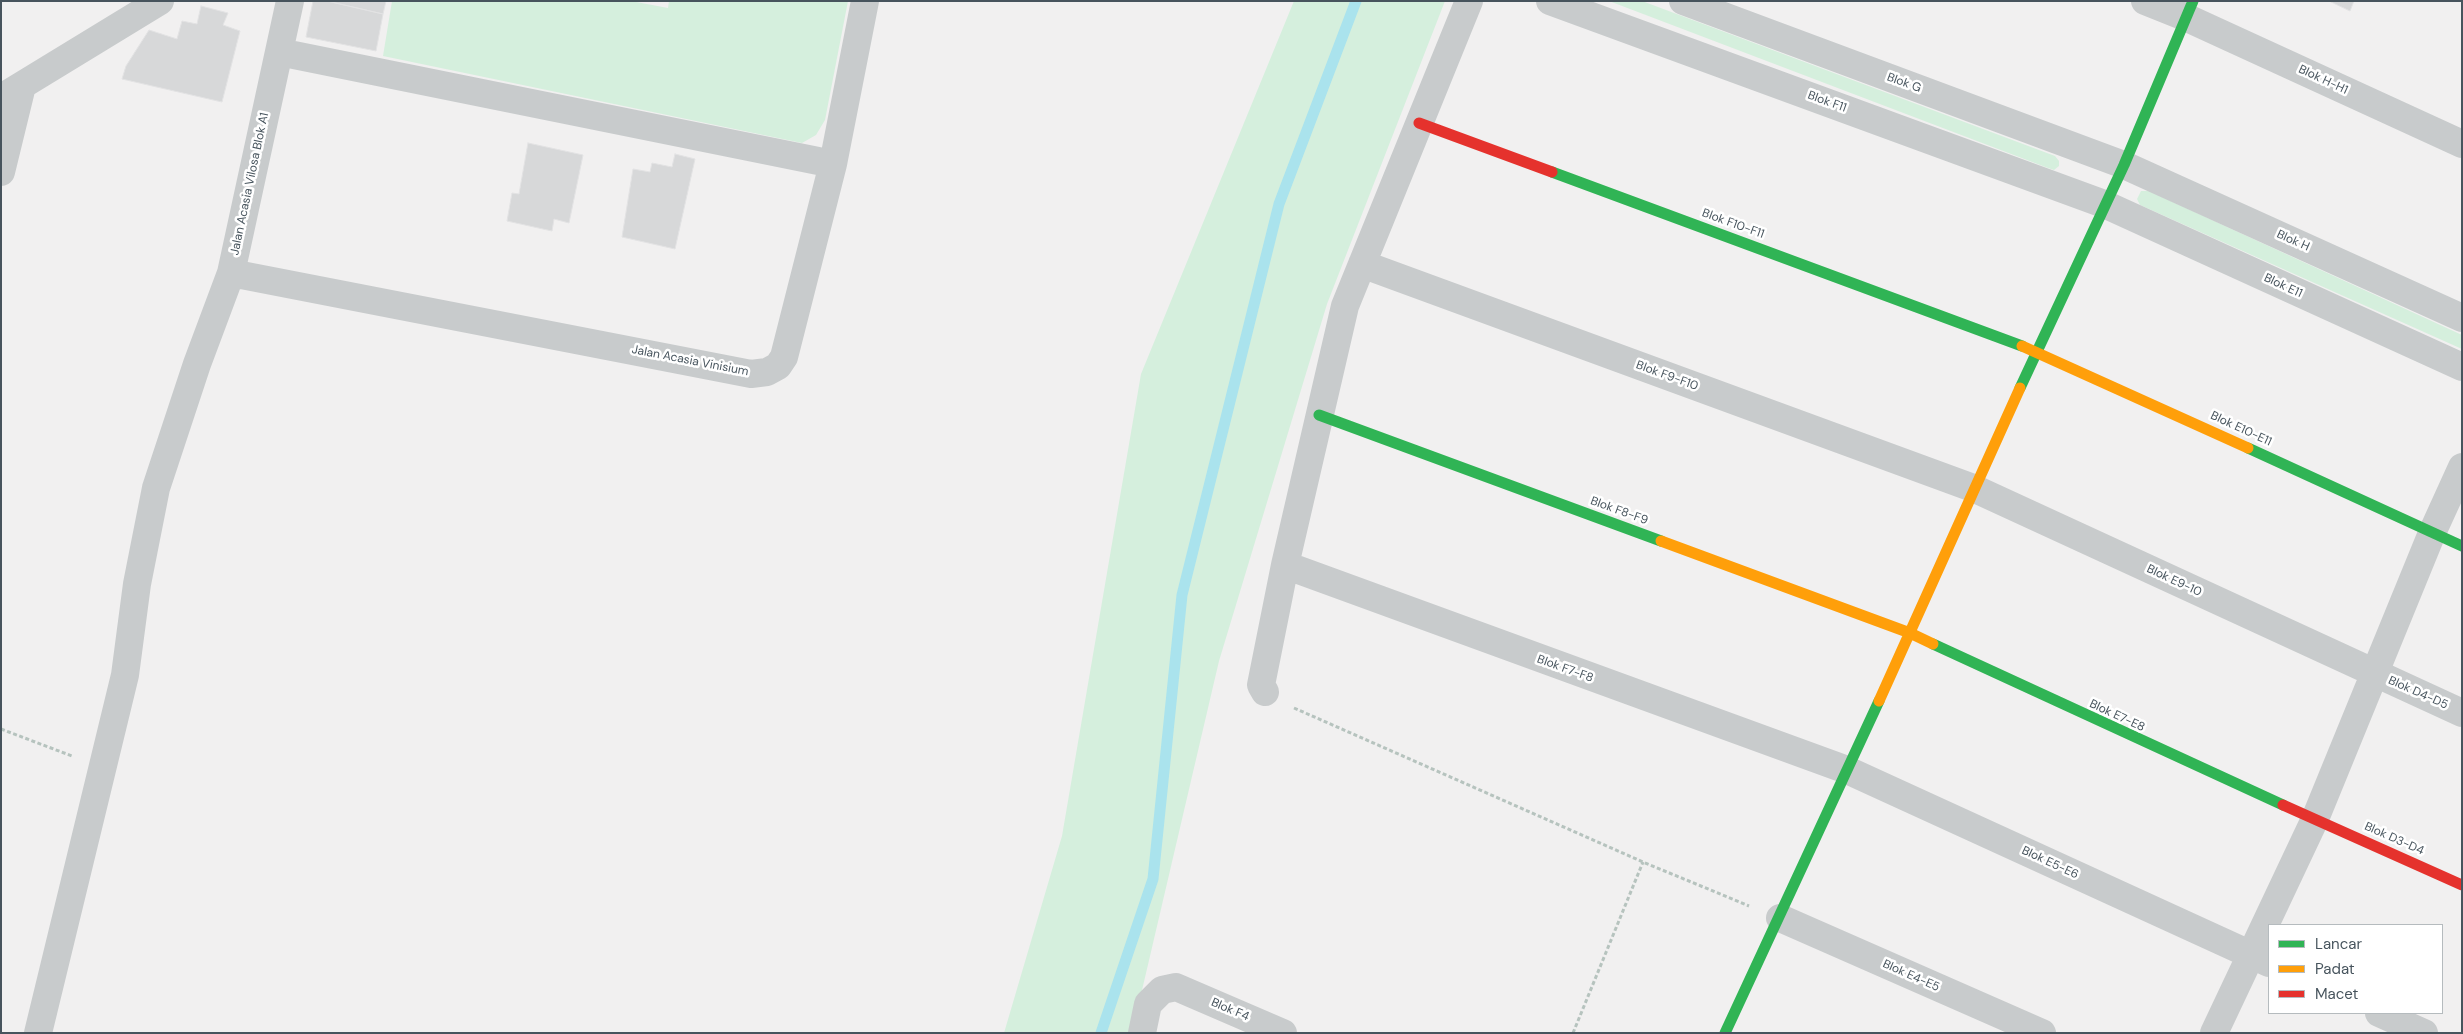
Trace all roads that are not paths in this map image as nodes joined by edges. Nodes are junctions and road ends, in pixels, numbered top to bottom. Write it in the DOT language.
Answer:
graph roads {
  1 [pos="160,1"];
  2 [pos="290,1"];
  3 [pos="865,1"];
  4 [pos="1469,1"];
  5 [pos="1550,1"];
  6 [pos="1683,1"];
  7 [pos="2145,1"];
  8 [pos="2189,9"];
  9 [pos="278,52"];
  10 [pos="11,92"];
  11 [pos="1419,124"];
  12 [pos="2462,144"];
  13 [pos="833,164"];
  14 [pos="2124,165"];
  15 [pos="1,172"];
  16 [pos="2104,204"];
  17 [pos="1362,264"];
  18 [pos="231,274"];
  19 [pos="2462,318"];
  20 [pos="2038,351"];
  21 [pos="2462,367"];
  22 [pos="1319,414"];
  23 [pos="2462,467"];
  24 [pos="1973,488"];
  25 [pos="2432,533"];
  26 [pos="2462,546"];
  27 [pos="1285,566"];
  28 [pos="1910,633"];
  29 [pos="2375,673"];
  30 [pos="1265,692"];
  31 [pos="2462,712"];
  32 [pos="1847,770"];
  33 [pos="2315,819"];
  34 [pos="2462,885"];
  35 [pos="1780,918"];
  36 [pos="2274,924"];
  37 [pos="2268,941"];
  38 [pos="2261,959"];
  39 [pos="2382,1014"];
  40 [pos="38,1033"];
  41 [pos="1142,1033"];
  42 [pos="1283,1033"];
  43 [pos="1725,1033"];
  44 [pos="2042,1033"];
  45 [pos="2214,1033"];
  46 [pos="2424,1033"];
  1 -- 10 [label="street"];
  2 -- 9 [label="street, Jalan Acasia Vilosa Blok A1"];
  3 -- 13 [label="street, Jalan Acasia Vinisium"];
  4 -- 11 [label="street"];
  5 -- 16 [label="street, Blok F11"];
  6 -- 14 [label="street, Blok G"];
  7 -- 8 [label="street, Blok H-H1"];
  8 -- 12 [label="street, Blok H-H1"];
  8 -- 14 [label="street"];
  9 -- 13 [label="street"];
  9 -- 18 [label="street, Jalan Acasia Vilosa Blok A1"];
  10 -- 15 [label="street"];
  11 -- 17 [label="street"];
  11 -- 20 [label="street, Blok F10-F11"];
  13 -- 18 [label="street, Jalan Acasia Vinisium"];
  14 -- 16 [label="street"];
  14 -- 19 [label="street, Blok H"];
  16 -- 20 [label="street"];
  16 -- 21 [label="street, Blok E11"];
  17 -- 22 [label="street"];
  17 -- 24 [label="street, Blok F9-F10"];
  18 -- 40 [label="street, Jalan Acasia Vilosa Blok A1"];
  20 -- 24 [label="street"];
  20 -- 25 [label="street, Blok E10-E11"];
  22 -- 27 [label="street"];
  22 -- 28 [label="street, Blok F8-F9"];
  23 -- 25 [label="street"];
  24 -- 28 [label="street"];
  24 -- 29 [label="street, Blok E9-10"];
  25 -- 26 [label="street, Blok E10-E11"];
  25 -- 29 [label="street"];
  27 -- 30 [label="street"];
  27 -- 32 [label="street, Blok F7-F8"];
  28 -- 32 [label="street"];
  28 -- 33 [label="street, Blok E7-E8"];
  29 -- 31 [label="street, Blok D4-D5"];
  29 -- 33 [label="street"];
  32 -- 35 [label="street"];
  32 -- 38 [label="street, Blok E5-E6"];
  33 -- 34 [label="street, Blok D3-D4"];
  33 -- 36 [label="street"];
  35 -- 43 [label="street"];
  35 -- 44 [label="street, Blok E4-E5"];
  37 -- 38 [label="street"];
  38 -- 45 [label="street"];
  39 -- 46 [label="street"];
  41 -- 42 [label="street, Blok F4"];
}
